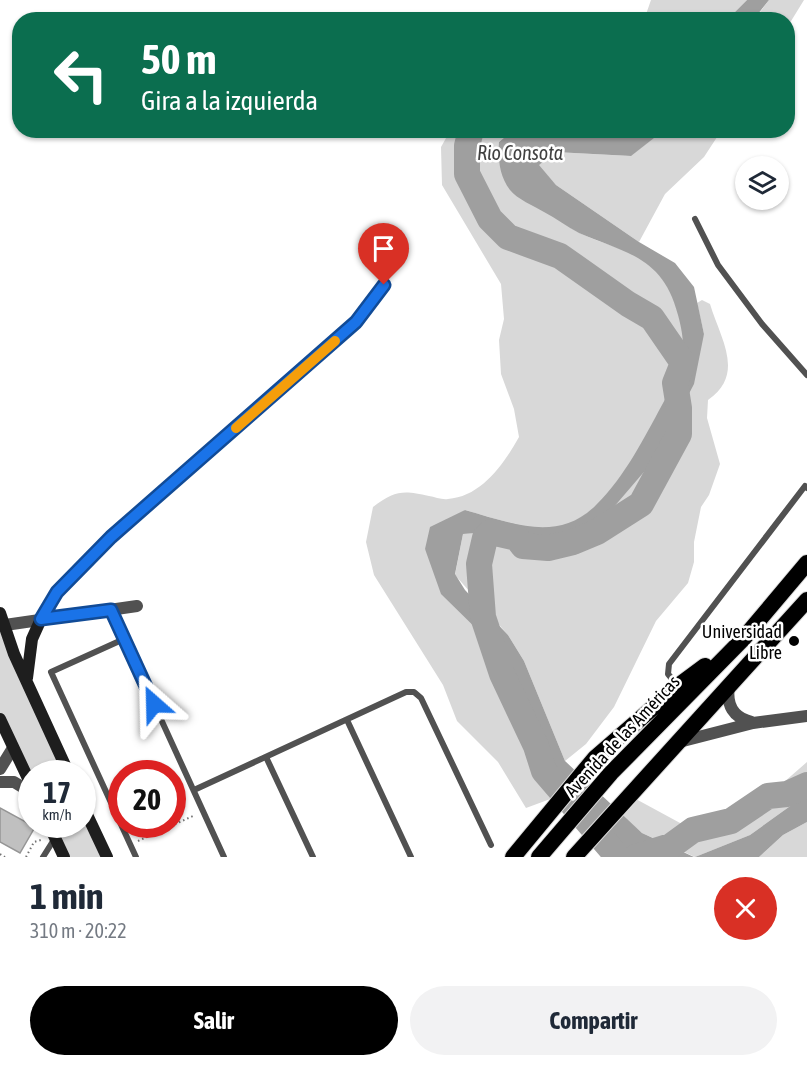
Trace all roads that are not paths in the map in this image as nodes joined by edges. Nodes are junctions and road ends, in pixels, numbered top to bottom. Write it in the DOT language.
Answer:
graph roads {
  1 [pos="695,219"];
  2 [pos="384,285"];
  3 [pos="807,375"];
  4 [pos="806,484"];
  5 [pos="807,563"];
  6 [pos="807,600"];
  7 [pos="137,606"];
  8 [pos="111,610"];
  9 [pos="41,619"];
  10 [pos="2,621"];
  11 [pos="124,639"];
  12 [pos="743,639"];
  13 [pos="27,683"];
  14 [pos="678,686"];
  15 [pos="729,686"];
  16 [pos="807,716"];
  17 [pos="0,718"];
  18 [pos="347,720"];
  19 [pos="753,723"];
  20 [pos="677,742"];
  21 [pos="14,748"];
  22 [pos="266,757"];
  23 [pos="19,760"];
  24 [pos="63,760"];
  25 [pos="0,769"];
  26 [pos="0,782"];
  27 [pos="18,784"];
  28 [pos="194,790"];
  29 [pos="54,838"];
  30 [pos="55,838"];
  31 [pos="96,838"];
  32 [pos="491,845"];
  33 [pos="103,856"];
  34 [pos="43,857"];
  35 [pos="64,857"];
  36 [pos="136,857"];
  37 [pos="224,857"];
  38 [pos="313,857"];
  39 [pos="411,857"];
  40 [pos="513,857"];
  41 [pos="539,857"];
  42 [pos="574,857"];
  1 -- 3 [label="lane"];
  2 -- 9 [label="lane"];
  4 -- 14 [label="lane"];
  5 -- 12 [label="highway, Avenida de las Américas"];
  6 -- 15 [label="highway"];
  7 -- 8 [label="street"];
  8 -- 9 [label="street"];
  8 -- 11 [label="lane"];
  9 -- 10 [label="street"];
  9 -- 13 [label="main road"];
  10 -- 13 [label="main road"];
  11 -- 28 [label="lane"];
  11 -- 36 [label="lane"];
  12 -- 14 [label="highway"];
  12 -- 41 [label="highway, Avenida de las Américas"];
  13 -- 24 [label="main road"];
  14 -- 40 [label="highway"];
  15 -- 19 [label="street"];
  15 -- 20 [label="highway"];
  16 -- 19 [label="street"];
  17 -- 21 [label="main road"];
  18 -- 22 [label="lane"];
  18 -- 32 [label="lane"];
  18 -- 39 [label="lane"];
  19 -- 20 [label="street"];
  20 -- 42 [label="highway"];
  21 -- 23 [label="main road"];
  21 -- 25 [label="street"];
  22 -- 28 [label="lane"];
  22 -- 38 [label="lane"];
  26 -- 27 [label="street"];
  28 -- 37 [label="lane"];
  29 -- 34 [label="lane"];
  30 -- 35 [label="main road"];
  31 -- 33 [label="main road"];
}
